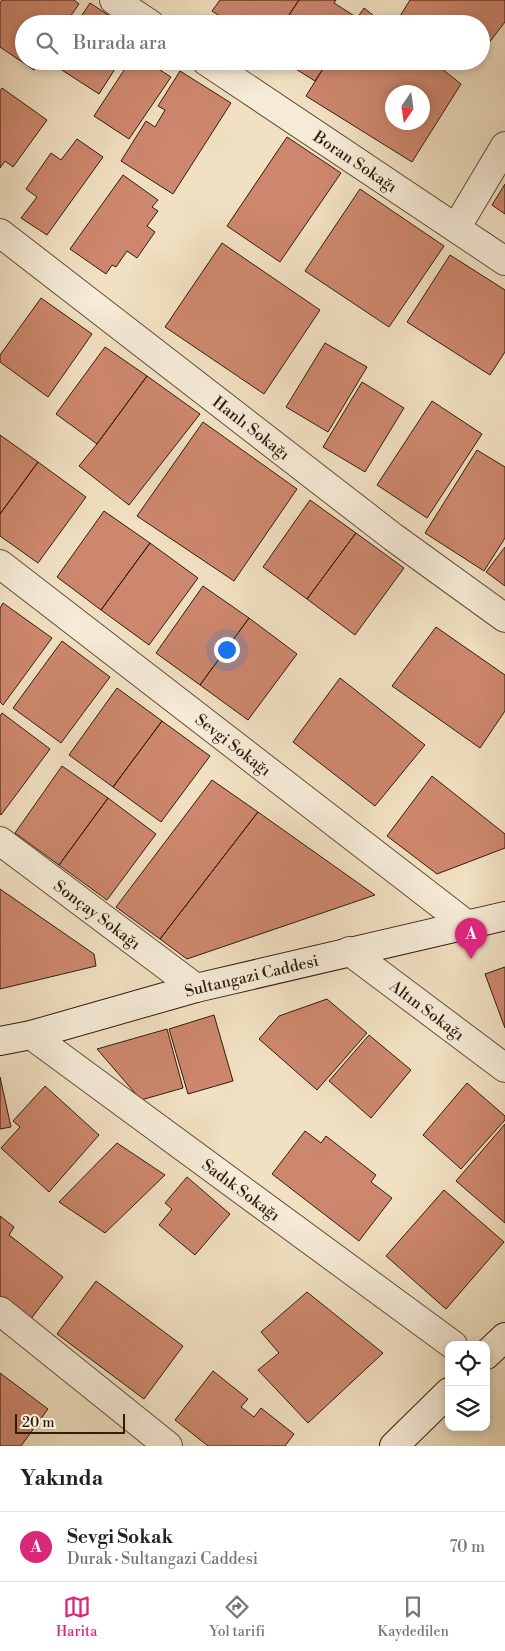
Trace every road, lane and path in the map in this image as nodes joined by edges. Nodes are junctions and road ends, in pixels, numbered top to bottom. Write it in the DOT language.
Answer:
graph roads {
  1 [pos="114,0"];
  2 [pos="136,15"];
  3 [pos="219,70"];
  4 [pos="505,146"];
  5 [pos="456,228"];
  6 [pos="0,233"];
  7 [pos="505,261"];
  8 [pos="0,564"];
  9 [pos="505,618"];
  10 [pos="0,840"];
  11 [pos="505,916"];
  12 [pos="466,924"];
  13 [pos="349,951"];
  14 [pos="196,988"];
  15 [pos="31,1035"];
  16 [pos="0,1041"];
  17 [pos="505,1068"];
  18 [pos="0,1311"];
  19 [pos="505,1337"];
  20 [pos="448,1341"];
  21 [pos="490,1351"];
  22 [pos="445,1396"];
  23 [pos="168,1446"];
  24 [pos="394,1446"];
  1 -- 2 [label="street"];
  3 -- 5 [label="street, Boran Sokağı"];
  4 -- 5 [label="street"];
  5 -- 7 [label="street, Boran Sokağı"];
  6 -- 9 [label="street, Hanlı Sokağı"];
  8 -- 12 [label="street, Sevgi Sokağı"];
  10 -- 14 [label="street, Sonçay Sokağı"];
  11 -- 12 [label="street, Sultangazi Caddesi"];
  12 -- 13 [label="street, Sultangazi Caddesi"];
  13 -- 14 [label="street, Sultangazi Caddesi"];
  13 -- 17 [label="street, Altın Sokağı"];
  14 -- 15 [label="street, Sultangazi Caddesi"];
  15 -- 16 [label="street, Sultangazi Caddesi"];
  15 -- 20 [label="street, Sadık Sokağı"];
  18 -- 23 [label="street"];
  19 -- 21 [label="street"];
  22 -- 24 [label="street"];
}
